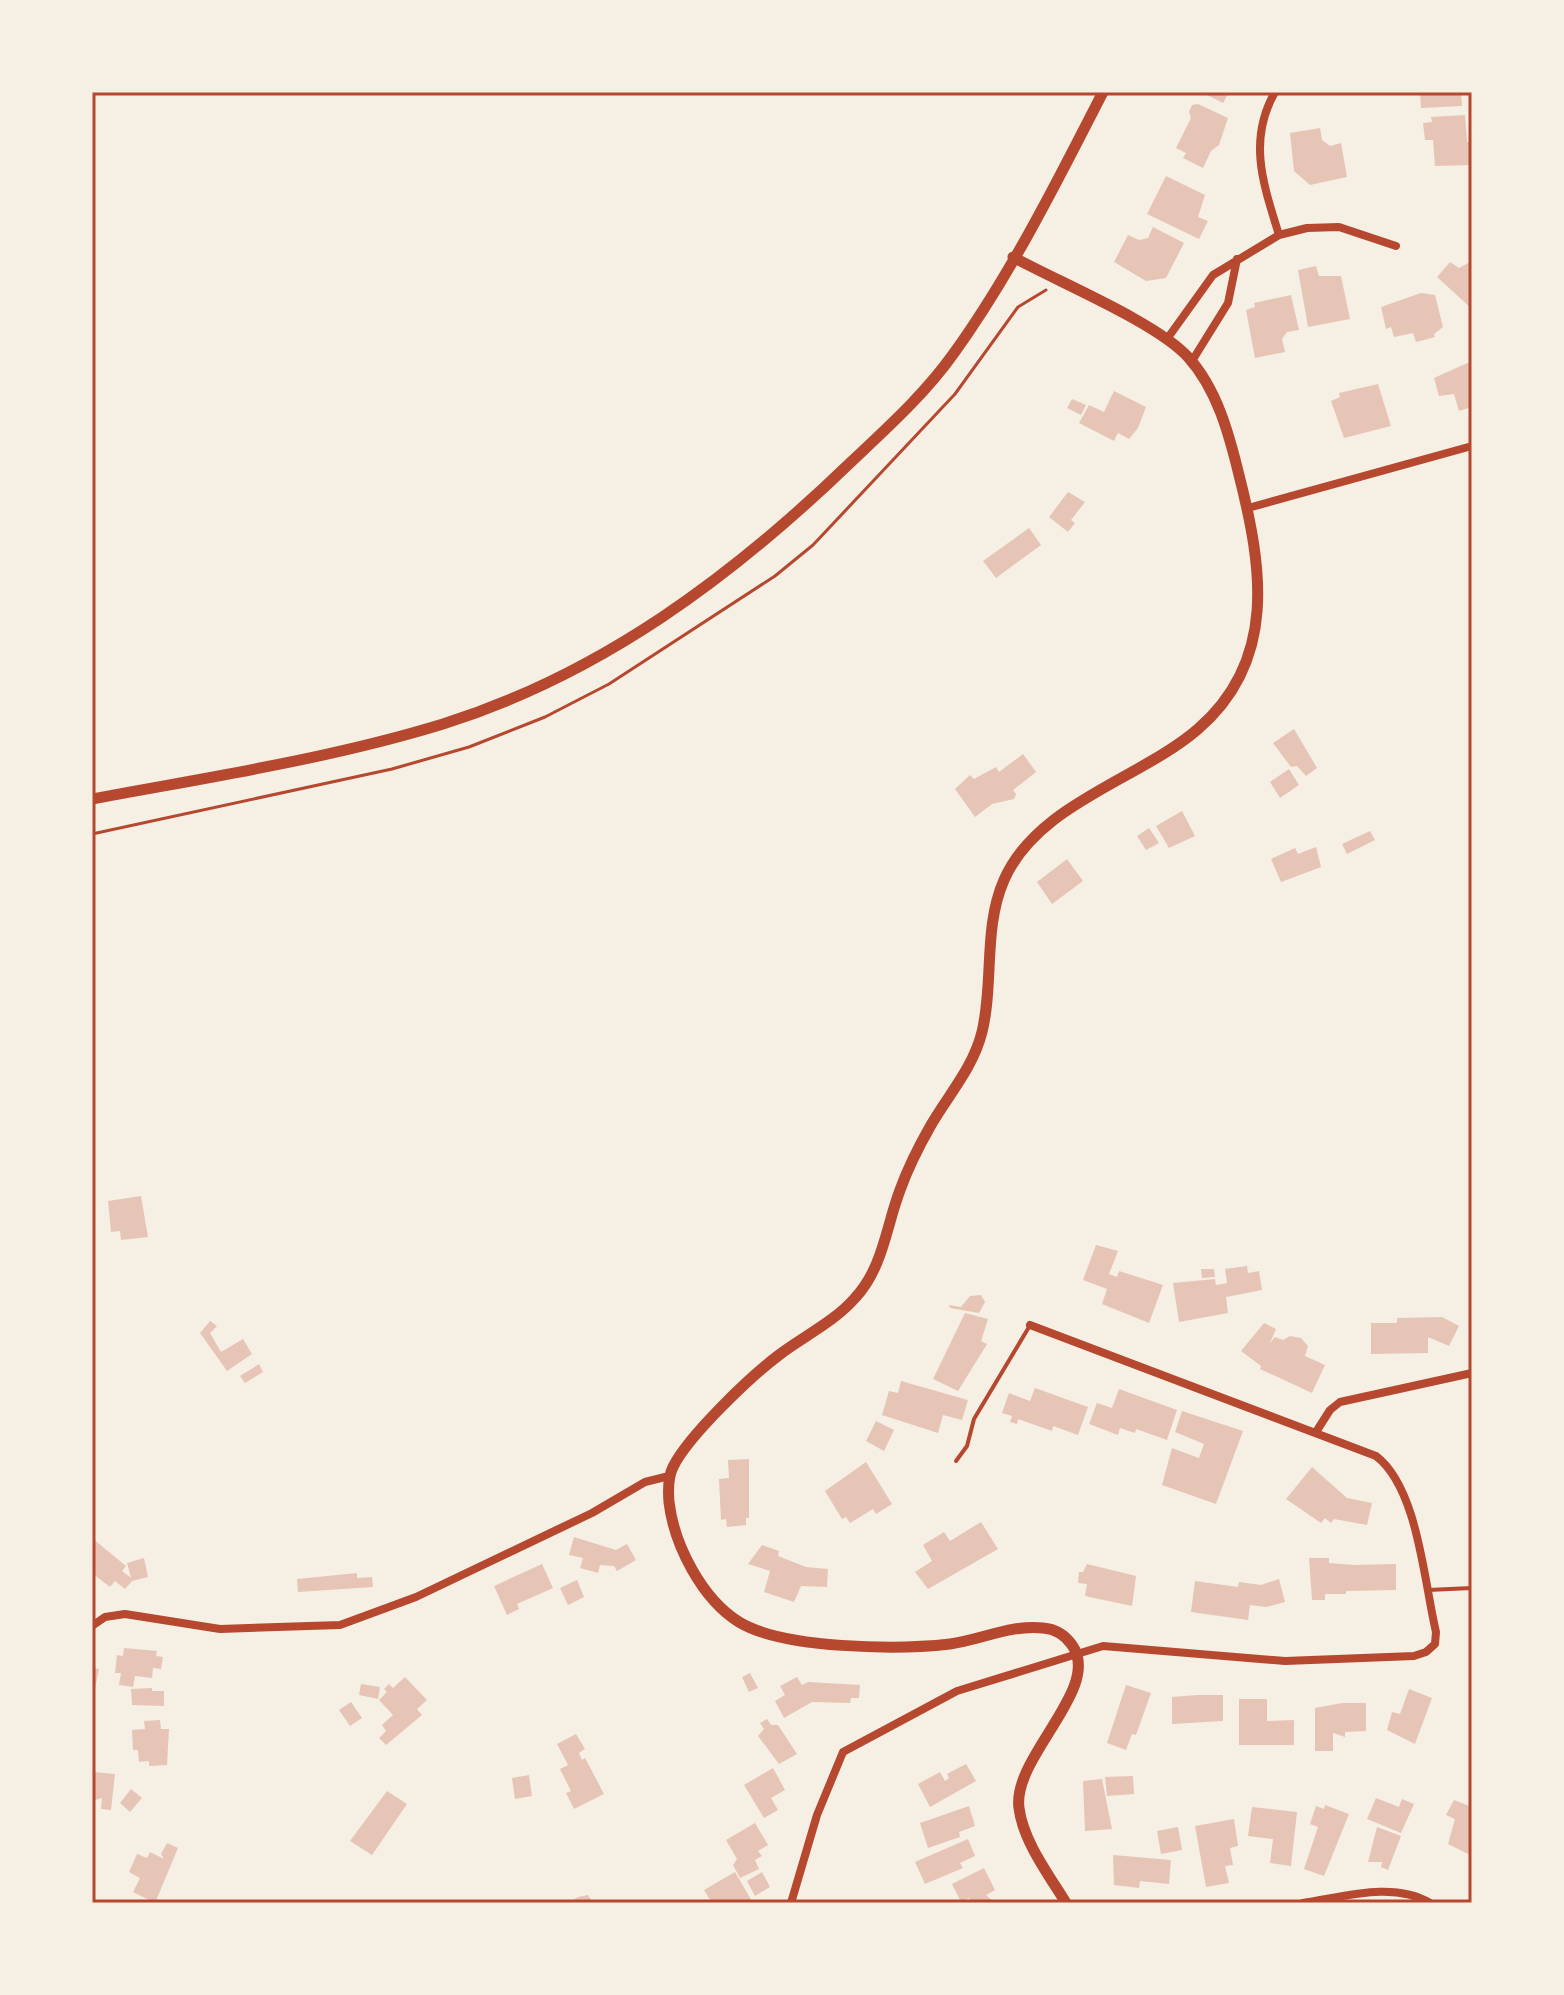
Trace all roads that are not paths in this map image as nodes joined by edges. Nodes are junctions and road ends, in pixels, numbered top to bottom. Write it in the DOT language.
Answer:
graph roads {
  1 [pos="1103,92"];
  2 [pos="1275,92"];
  3 [pos="1279,235"];
  4 [pos="1396,246"];
  5 [pos="1013,257"];
  6 [pos="1237,259"];
  7 [pos="1167,339"];
  8 [pos="1192,361"];
  9 [pos="1472,446"];
  10 [pos="1248,508"];
  11 [pos="92,799"];
  12 [pos="1030,1325"];
  13 [pos="1472,1373"];
  14 [pos="1316,1432"];
  15 [pos="956,1461"];
  16 [pos="669,1476"];
  17 [pos="1472,1588"];
  18 [pos="1426,1590"];
  19 [pos="93,1621"];
  20 [pos="1077,1653"];
  21 [pos="791,1903"];
  22 [pos="1066,1903"];
  23 [pos="1303,1903"];
  24 [pos="1430,1903"];
  1 -- 5 [label="street"];
  2 -- 3 [label="street"];
  3 -- 4 [label="street"];
  3 -- 6 [label="street"];
  5 -- 7 [label="street"];
  5 -- 11 [label="street"];
  6 -- 7 [label="street"];
  6 -- 8 [label="street"];
  7 -- 8 [label="street"];
  8 -- 10 [label="street"];
  9 -- 10 [label="street"];
  10 -- 16 [label="street"];
  12 -- 14 [label="street"];
  12 -- 15 [label="lane"];
  13 -- 14 [label="street"];
  14 -- 18 [label="street"];
  16 -- 19 [label="street"];
  16 -- 20 [label="street"];
  17 -- 18 [label="lane"];
  18 -- 20 [label="street"];
  20 -- 21 [label="street"];
  20 -- 22 [label="street"];
  23 -- 24 [label="street"];
}
